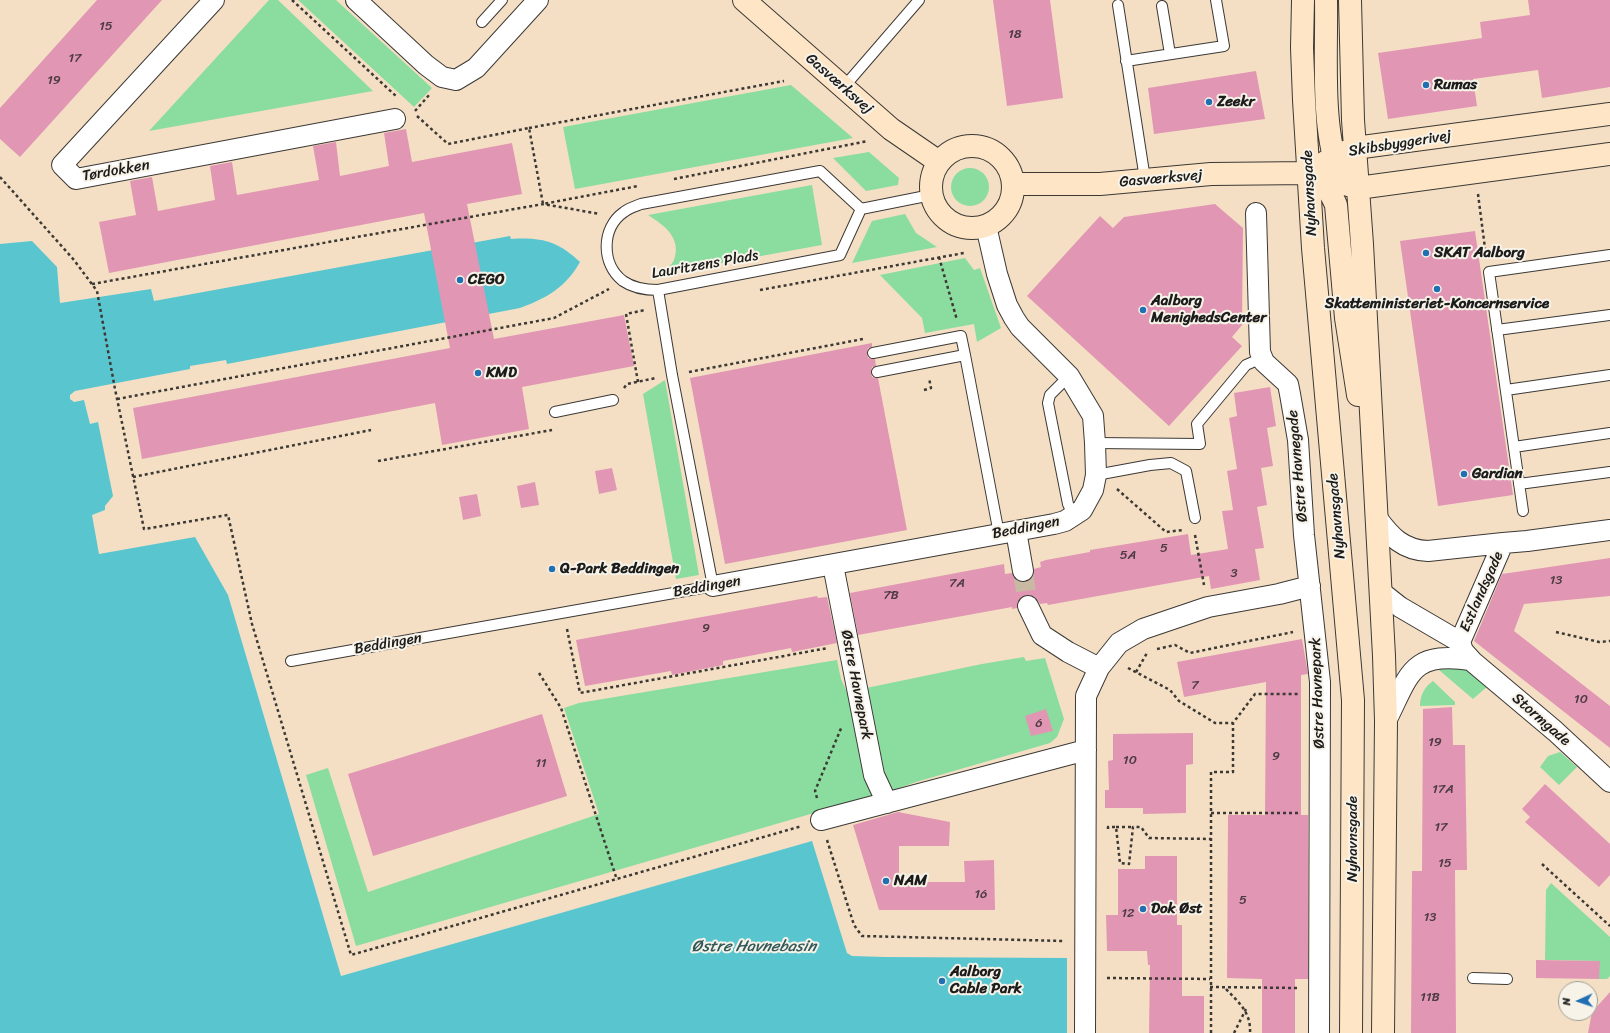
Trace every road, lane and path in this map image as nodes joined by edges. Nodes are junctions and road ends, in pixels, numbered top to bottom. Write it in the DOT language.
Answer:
graph roads {
  1 [pos="214,0"];
  2 [pos="292,0"];
  3 [pos="356,0"];
  4 [pos="502,0"];
  5 [pos="538,0"];
  6 [pos="744,0"];
  7 [pos="919,0"];
  8 [pos="1216,0"];
  9 [pos="1303,0"];
  10 [pos="1326,0"];
  11 [pos="1350,0"];
  12 [pos="1118,5"];
  13 [pos="1162,6"];
  14 [pos="482,22"];
  15 [pos="1170,54"];
  16 [pos="1126,61"];
  17 [pos="442,77"];
  18 [pos="784,81"];
  19 [pos="843,88"];
  20 [pos="399,110"];
  21 [pos="1610,114"];
  22 [pos="529,128"];
  23 [pos="868,142"];
  24 [pos="1355,148"];
  25 [pos="1610,154"];
  26 [pos="1333,157"];
  27 [pos="939,162"];
  28 [pos="1475,173"];
  29 [pos="1309,174"];
  30 [pos="0,177"];
  31 [pos="1145,179"];
  32 [pos="667,180"];
  33 [pos="1013,184"];
  34 [pos="644,185"];
  35 [pos="1358,188"];
  36 [pos="931,195"];
  37 [pos="543,204"];
  38 [pos="861,209"];
  39 [pos="1256,214"];
  40 [pos="619,218"];
  41 [pos="986,226"];
  42 [pos="964,252"];
  43 [pos="1610,255"];
  44 [pos="939,257"];
  45 [pos="1489,272"];
  46 [pos="624,282"];
  47 [pos="92,284"];
  48 [pos="658,290"];
  49 [pos="754,291"];
  50 [pos="660,308"];
  51 [pos="1610,315"];
  52 [pos="1497,330"];
  53 [pos="961,336"];
  54 [pos="866,339"];
  55 [pos="873,353"];
  56 [pos="965,355"];
  57 [pos="1262,358"];
  58 [pos="926,363"];
  59 [pos="877,372"];
  60 [pos="672,375"];
  61 [pos="1610,375"];
  62 [pos="1069,376"];
  63 [pos="638,382"];
  64 [pos="924,390"];
  65 [pos="1506,390"];
  66 [pos="117,399"];
  67 [pos="613,400"];
  68 [pos="555,412"];
  69 [pos="558,429"];
  70 [pos="372,430"];
  71 [pos="1610,434"];
  72 [pos="1095,443"];
  73 [pos="1514,447"];
  74 [pos="378,461"];
  75 [pos="1610,472"];
  76 [pos="133,477"];
  77 [pos="1094,482"];
  78 [pos="1519,484"];
  79 [pos="1523,511"];
  80 [pos="1074,516"];
  81 [pos="1195,518"];
  82 [pos="1377,518"];
  83 [pos="1190,530"];
  84 [pos="1610,530"];
  85 [pos="1008,533"];
  86 [pos="1504,542"];
  87 [pos="833,565"];
  88 [pos="1023,571"];
  89 [pos="713,586"];
  90 [pos="1310,586"];
  91 [pos="1382,592"];
  92 [pos="1028,606"];
  93 [pos="564,613"];
  94 [pos="1556,632"];
  95 [pos="1293,633"];
  96 [pos="1610,641"];
  97 [pos="1460,642"];
  98 [pos="848,644"];
  99 [pos="1154,650"];
  100 [pos="1148,651"];
  101 [pos="1471,660"];
  102 [pos="291,661"];
  103 [pos="1103,663"];
  104 [pos="1136,672"];
  105 [pos="539,673"];
  106 [pos="1293,694"];
  107 [pos="860,707"];
  108 [pos="1386,721"];
  109 [pos="1233,723"];
  110 [pos="1086,750"];
  111 [pos="1610,782"];
  112 [pos="887,803"];
  113 [pos="1211,813"];
  114 [pos="1320,813"];
  115 [pos="821,820"];
  116 [pos="1116,827"];
  117 [pos="1133,827"];
  118 [pos="1108,834"];
  119 [pos="1211,839"];
  120 [pos="1542,864"];
  121 [pos="617,880"];
  122 [pos="1610,926"];
  123 [pos="1086,941"];
  124 [pos="1085,978"];
  125 [pos="1210,978"];
  126 [pos="1474,978"];
  127 [pos="1507,979"];
  128 [pos="1210,987"];
  129 [pos="1225,988"];
  130 [pos="1319,988"];
  131 [pos="1246,1009"];
  132 [pos="1085,1033"];
  133 [pos="1211,1033"];
  134 [pos="1234,1033"];
  135 [pos="1250,1033"];
  136 [pos="1319,1033"];
  137 [pos="1351,1033"];
  138 [pos="1383,1033"];
  1 -- 20 [label="street, Tørdokken"];
  2 -- 20 [label="path"];
  3 -- 17 [label="street"];
  4 -- 14 [label="lane"];
  5 -- 17 [label="street"];
  6 -- 19 [label="street, Gasværksvej"];
  7 -- 19 [label="lane"];
  8 -- 15 [label="lane"];
  9 -- 29 [label="street, Nyhavnsgade"];
  10 -- 26 [label="street"];
  11 -- 24 [label="street, Nyhavnsgade"];
  12 -- 16 [label="lane"];
  13 -- 15 [label="lane"];
  15 -- 16 [label="lane"];
  16 -- 31 [label="lane"];
  17 -- 22 [label="path"];
  18 -- 22 [label="path"];
  19 -- 27 [label="street, Gasværksvej"];
  21 -- 24 [label="street, Skibsbyggerivej"];
  22 -- 37 [label="path"];
  23 -- 32 [label="path"];
  24 -- 26 [label="street, Skibsbyggerivej"];
  24 -- 35 [label="street, Nyhavnsgade"];
  25 -- 28 [label="street"];
  26 -- 29 [label="street, Skibsbyggerivej"];
  26 -- 35 [label="street"];
  27 -- 33 [label="street"];
  27 -- 36 [label="street"];
  28 -- 35 [label="street"];
  28 -- 45 [label="path"];
  29 -- 31 [label="street, Gasværksvej"];
  29 -- 35 [label="street"];
  29 -- 82 [label="street"];
  29 -- 137 [label="street, Nyhavnsgade"];
  30 -- 47 [label="path"];
  31 -- 33 [label="street, Gasværksvej"];
  33 -- 41 [label="street"];
  34 -- 37 [label="path"];
  35 -- 82 [label="street, Nyhavnsgade"];
  36 -- 38 [label="lane"];
  36 -- 41 [label="street"];
  37 -- 40 [label="path"];
  37 -- 47 [label="path"];
  38 -- 40 [label="lane, Lauritzens Plads"];
  38 -- 48 [label="lane, Lauritzens Plads"];
  39 -- 57 [label="street"];
  40 -- 46 [label="lane, Lauritzens Plads"];
  41 -- 62 [label="street"];
  42 -- 44 [label="path"];
  43 -- 45 [label="lane"];
  44 -- 49 [label="path"];
  44 -- 53 [label="path"];
  45 -- 52 [label="lane"];
  46 -- 48 [label="lane, Lauritzens Plads"];
  46 -- 66 [label="path"];
  47 -- 66 [label="path"];
  48 -- 50 [label="lane"];
  50 -- 60 [label="lane"];
  50 -- 63 [label="path"];
  51 -- 52 [label="lane"];
  52 -- 65 [label="lane"];
  53 -- 55 [label="lane"];
  53 -- 56 [label="lane"];
  54 -- 60 [label="path"];
  56 -- 58 [label="lane"];
  56 -- 85 [label="lane"];
  57 -- 72 [label="lane"];
  57 -- 90 [label="street, Østre Havnegade"];
  58 -- 59 [label="lane"];
  58 -- 64 [label="path"];
  60 -- 63 [label="path"];
  60 -- 89 [label="lane"];
  61 -- 65 [label="lane"];
  62 -- 72 [label="street"];
  62 -- 80 [label="lane"];
  63 -- 67 [label="path"];
  65 -- 73 [label="lane"];
  66 -- 76 [label="path"];
  67 -- 68 [label="lane"];
  69 -- 74 [label="path"];
  70 -- 76 [label="path"];
  71 -- 73 [label="lane"];
  72 -- 77 [label="street"];
  73 -- 78 [label="lane"];
  75 -- 78 [label="lane"];
  76 -- 121 [label="path"];
  77 -- 80 [label="street, Beddingen"];
  77 -- 81 [label="lane"];
  77 -- 83 [label="path"];
  78 -- 79 [label="lane"];
  80 -- 85 [label="street, Beddingen"];
  82 -- 86 [label="street, Estlandsgade"];
  82 -- 91 [label="street, Nyhavnsgade"];
  84 -- 86 [label="street, Estlandsgade"];
  85 -- 87 [label="street, Beddingen"];
  85 -- 88 [label="street"];
  86 -- 97 [label="street, Estlandsgade"];
  87 -- 89 [label="street, Beddingen"];
  87 -- 98 [label="street, Østre Havnepark"];
  89 -- 93 [label="lane, Beddingen"];
  90 -- 103 [label="street"];
  90 -- 114 [label="street, Østre Havnepark"];
  91 -- 97 [label="street, Stormgade"];
  91 -- 108 [label="street, Nyhavnsgade"];
  92 -- 103 [label="street"];
  93 -- 98 [label="path"];
  93 -- 102 [label="lane, Beddingen"];
  94 -- 96 [label="path"];
  95 -- 99 [label="path"];
  97 -- 101 [label="street, Stormgade"];
  98 -- 107 [label="street, Østre Havnepark"];
  100 -- 104 [label="path"];
  101 -- 108 [label="street"];
  101 -- 111 [label="street, Stormgade"];
  103 -- 104 [label="path"];
  103 -- 110 [label="street"];
  104 -- 109 [label="path"];
  105 -- 121 [label="path"];
  106 -- 109 [label="path"];
  107 -- 112 [label="street, Østre Havnepark"];
  107 -- 115 [label="path"];
  108 -- 138 [label="street, Nyhavnsgade"];
  109 -- 113 [label="path"];
  110 -- 112 [label="street"];
  110 -- 123 [label="street"];
  112 -- 115 [label="street"];
  113 -- 114 [label="path"];
  113 -- 119 [label="path"];
  114 -- 130 [label="street, Østre Havnepark"];
  115 -- 121 [label="path"];
  115 -- 123 [label="path"];
  116 -- 117 [label="path"];
  116 -- 117 [label="path"];
  116 -- 118 [label="path"];
  117 -- 119 [label="path"];
  119 -- 125 [label="path"];
  120 -- 122 [label="path"];
  123 -- 124 [label="street"];
  124 -- 125 [label="path"];
  124 -- 132 [label="street"];
  125 -- 128 [label="path"];
  126 -- 127 [label="lane"];
  128 -- 129 [label="path"];
  128 -- 133 [label="path"];
  129 -- 130 [label="path"];
  129 -- 131 [label="path"];
  130 -- 136 [label="street, Østre Havnepark"];
  131 -- 134 [label="path"];
  131 -- 135 [label="path"];
}
